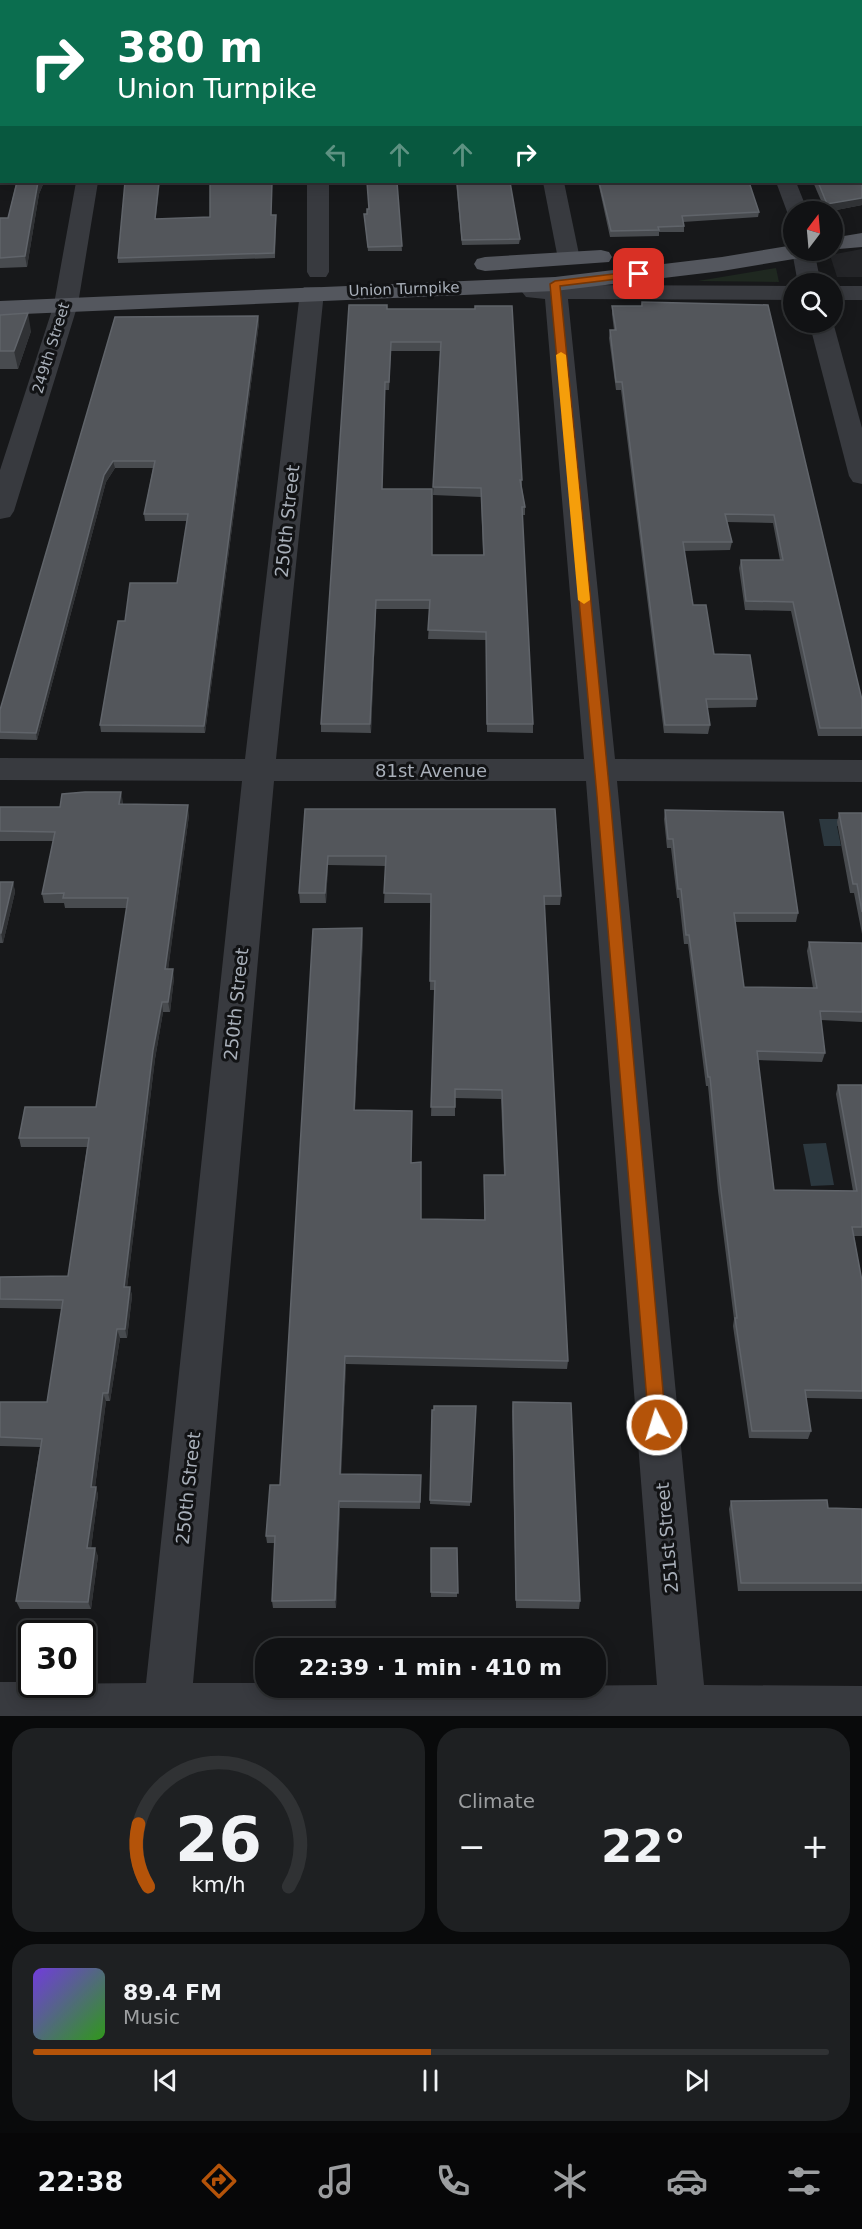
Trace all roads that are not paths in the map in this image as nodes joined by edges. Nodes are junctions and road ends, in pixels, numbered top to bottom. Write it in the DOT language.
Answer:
graph roads {
  1 [pos="87,183"];
  2 [pos="318,183"];
  3 [pos="553,183"];
  4 [pos="786,183"];
  5 [pos="793,201"];
  6 [pos="862,219"];
  7 [pos="843,223"];
  8 [pos="783,234"];
  9 [pos="862,240"];
  10 [pos="843,244"];
  11 [pos="783,254"];
  12 [pos="461,265"];
  13 [pos="342,271"];
  14 [pos="560,278"];
  15 [pos="315,282"];
  16 [pos="355,291"];
  17 [pos="783,292"];
  18 [pos="862,292"];
  19 [pos="0,293"];
  20 [pos="843,293"];
  21 [pos="67,296"];
  22 [pos="0,308"];
  23 [pos="824,333"];
  24 [pos="862,476"];
  25 [pos="0,511"];
  26 [pos="0,769"];
  27 [pos="259,769"];
  28 [pos="601,770"];
  29 [pos="862,771"];
  30 [pos="0,1706"];
  31 [pos="862,1710"];
  32 [pos="166,1711"];
  33 [pos="682,1712"];
  1 -- 21 [label="street, 249th Street"];
  2 -- 15 [label="street, 250th Street"];
  3 -- 14 [label="street, 251st Street"];
  4 -- 5 [label="street"];
  6 -- 7 [label="main road"];
  8 -- 14 [label="main road, Union Turnpike"];
  9 -- 10 [label="main road"];
  11 -- 14 [label="main road, Union Turnpike"];
  12 -- 14 [label="main road, Union Turnpike"];
  13 -- 15 [label="main road, Union Turnpike"];
  14 -- 16 [label="street"];
  14 -- 17 [label="street"];
  14 -- 28 [label="street, 251st Street"];
  15 -- 16 [label="main road, Union Turnpike"];
  15 -- 21 [label="main road, Union Turnpike"];
  15 -- 27 [label="street, 250th Street"];
  18 -- 20 [label="street"];
  19 -- 21 [label="main road, Union Turnpike"];
  21 -- 22 [label="main road, Union Turnpike"];
  21 -- 25 [label="street, 249th Street"];
  23 -- 24 [label="street"];
  26 -- 27 [label="street, 81st Avenue"];
  27 -- 28 [label="street, 81st Avenue"];
  27 -- 32 [label="street, 250th Street"];
  28 -- 29 [label="street, 81st Avenue"];
  28 -- 33 [label="street, 251st Street"];
  30 -- 32 [label="street"];
  31 -- 33 [label="street"];
  32 -- 33 [label="street"];
}
